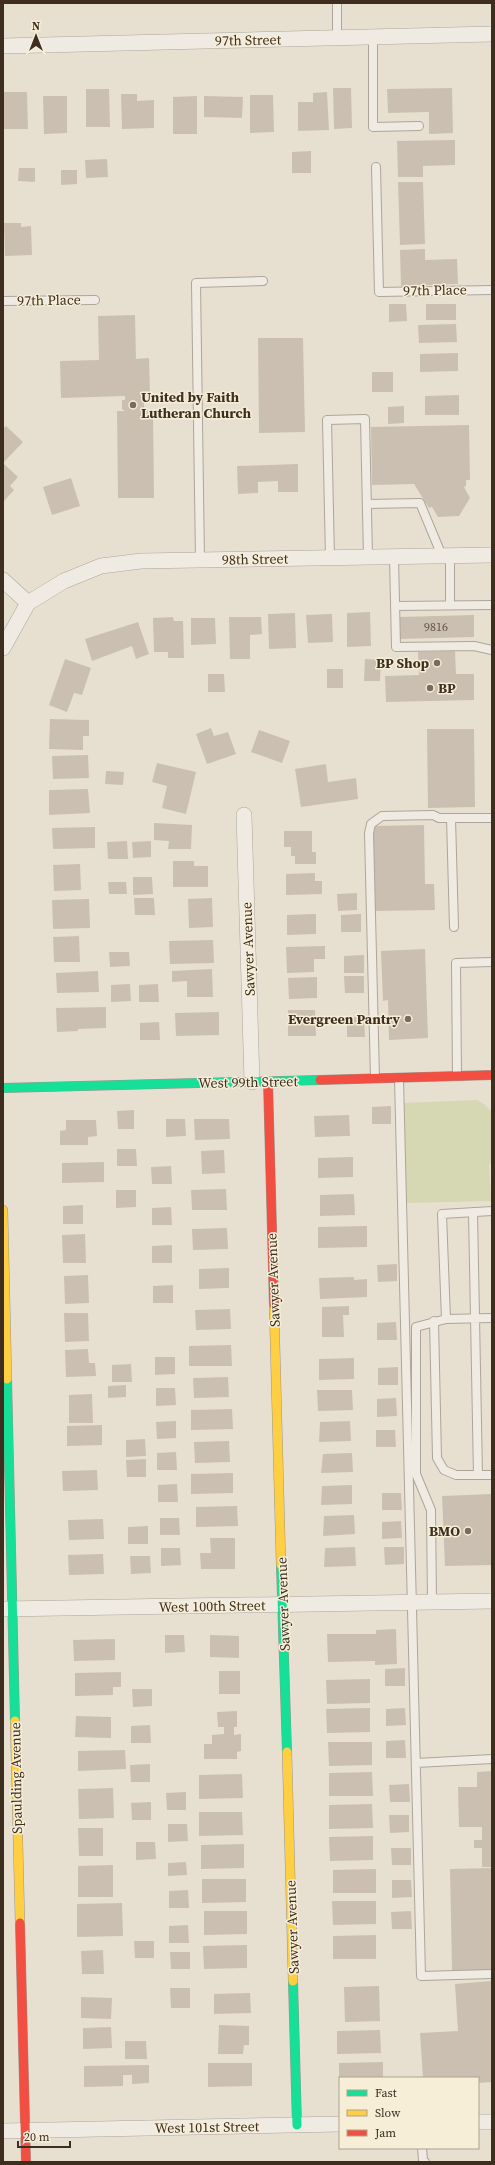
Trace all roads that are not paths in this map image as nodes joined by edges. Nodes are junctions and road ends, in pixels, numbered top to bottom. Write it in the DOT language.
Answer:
graph roads {
  1 [pos="337,3"];
  2 [pos="492,34"];
  3 [pos="373,37"];
  4 [pos="337,38"];
  5 [pos="3,46"];
  6 [pos="419,126"];
  7 [pos="376,167"];
  8 [pos="263,281"];
  9 [pos="492,290"];
  10 [pos="95,300"];
  11 [pos="3,301"];
  12 [pos="367,504"];
  13 [pos="492,555"];
  14 [pos="446,556"];
  15 [pos="368,557"];
  16 [pos="394,557"];
  17 [pos="330,558"];
  18 [pos="200,560"];
  19 [pos="3,580"];
  20 [pos="28,603"];
  21 [pos="450,605"];
  22 [pos="492,605"];
  23 [pos="395,606"];
  24 [pos="3,648"];
  25 [pos="492,650"];
  26 [pos="244,815"];
  27 [pos="451,818"];
  28 [pos="492,818"];
  29 [pos="454,927"];
  30 [pos="492,962"];
  31 [pos="492,1075"];
  32 [pos="457,1076"];
  33 [pos="375,1078"];
  34 [pos="399,1078"];
  35 [pos="252,1082"];
  36 [pos="268,1082"];
  37 [pos="3,1088"];
  38 [pos="3,1210"];
  39 [pos="492,1211"];
  40 [pos="473,1212"];
  41 [pos="475,1318"];
  42 [pos="492,1318"];
  43 [pos="446,1319"];
  44 [pos="434,1321"];
  45 [pos="478,1475"];
  46 [pos="492,1475"];
  47 [pos="492,1601"];
  48 [pos="412,1602"];
  49 [pos="432,1602"];
  50 [pos="283,1604"];
  51 [pos="8,1609"];
  52 [pos="492,1759"];
  53 [pos="416,1763"];
  54 [pos="492,1974"];
  55 [pos="479,2122"];
  56 [pos="492,2122"];
  57 [pos="339,2124"];
  58 [pos="298,2125"];
  59 [pos="25,2130"];
  60 [pos="3,2131"];
  61 [pos="422,2149"];
  62 [pos="26,2162"];
  63 [pos="425,2162"];
  1 -- 4 [label="lane"];
  2 -- 3 [label="street, 97th Street"];
  3 -- 4 [label="street, 97th Street"];
  3 -- 6 [label="lane"];
  4 -- 5 [label="street, 97th Street"];
  7 -- 9 [label="lane, 97th Place"];
  8 -- 18 [label="lane"];
  10 -- 11 [label="lane, 97th Place"];
  12 -- 14 [label="lane"];
  12 -- 15 [label="lane"];
  12 -- 17 [label="lane"];
  13 -- 14 [label="street, 98th Street"];
  14 -- 16 [label="street, 98th Street"];
  14 -- 21 [label="lane"];
  15 -- 16 [label="street, 98th Street"];
  15 -- 17 [label="street, 98th Street"];
  16 -- 23 [label="lane"];
  17 -- 18 [label="street, 98th Street"];
  18 -- 20 [label="street, 98th Street"];
  19 -- 20 [label="street"];
  20 -- 24 [label="street"];
  21 -- 22 [label="lane"];
  21 -- 23 [label="lane"];
  23 -- 25 [label="lane"];
  26 -- 35 [label="street, Sawyer Avenue"];
  27 -- 28 [label="lane"];
  27 -- 29 [label="lane"];
  27 -- 33 [label="lane"];
  30 -- 32 [label="lane"];
  31 -- 32 [label="street, West 99th Street"];
  32 -- 34 [label="street, West 99th Street"];
  33 -- 34 [label="street, West 99th Street"];
  33 -- 36 [label="street, West 99th Street"];
  34 -- 48 [label="lane"];
  35 -- 36 [label="street, West 99th Street"];
  35 -- 37 [label="street, West 99th Street"];
  36 -- 50 [label="street, Sawyer Avenue"];
  38 -- 51 [label="street, Spaulding Avenue"];
  39 -- 40 [label="lane"];
  40 -- 41 [label="lane"];
  40 -- 43 [label="lane"];
  41 -- 42 [label="lane"];
  41 -- 43 [label="lane"];
  41 -- 45 [label="lane"];
  43 -- 44 [label="lane"];
  44 -- 45 [label="lane"];
  44 -- 49 [label="lane"];
  45 -- 46 [label="lane"];
  47 -- 49 [label="street, West 100th Street"];
  48 -- 49 [label="street, West 100th Street"];
  48 -- 50 [label="street, West 100th Street"];
  48 -- 53 [label="lane"];
  50 -- 51 [label="street, West 100th Street"];
  50 -- 58 [label="street, Sawyer Avenue"];
  51 -- 59 [label="street, Spaulding Avenue"];
  52 -- 53 [label="lane"];
  53 -- 54 [label="lane"];
  55 -- 56 [label="street"];
  57 -- 58 [label="street, West 101st Street"];
  58 -- 59 [label="street, West 101st Street"];
  59 -- 60 [label="street, West 101st Street"];
  59 -- 62 [label="street, Spaulding Avenue"];
  61 -- 63 [label="lane"];
}
